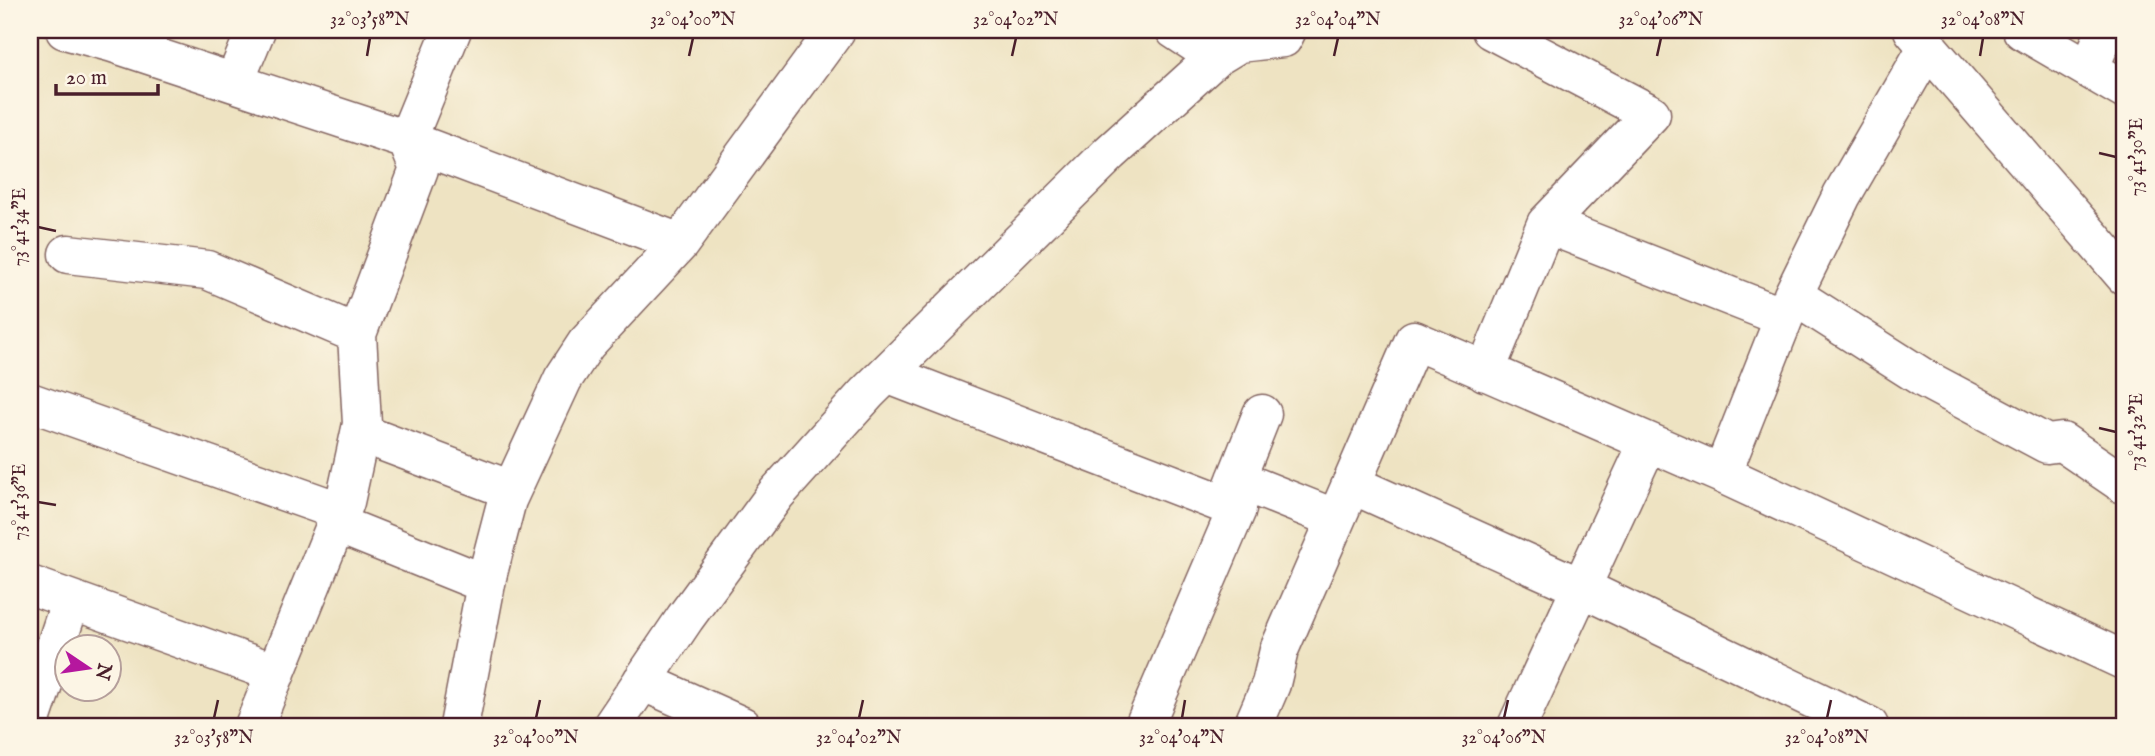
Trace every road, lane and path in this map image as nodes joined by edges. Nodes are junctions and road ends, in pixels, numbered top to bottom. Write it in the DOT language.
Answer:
graph roads {
  1 [pos="65,30"];
  2 [pos="256,30"];
  3 [pos="452,30"];
  4 [pos="836,30"];
  5 [pos="1175,30"];
  6 [pos="1287,30"];
  7 [pos="1491,30"];
  8 [pos="2022,30"];
  9 [pos="2106,30"];
  10 [pos="1921,38"];
  11 [pos="1216,57"];
  12 [pos="2089,69"];
  13 [pos="234,83"];
  14 [pos="2125,90"];
  15 [pos="407,140"];
  16 [pos="1546,225"];
  17 [pos="680,243"];
  18 [pos="68,254"];
  19 [pos="2125,275"];
  20 [pos="1788,306"];
  21 [pos="357,334"];
  22 [pos="1485,372"];
  23 [pos="887,374"];
  24 [pos="30,402"];
  25 [pos="1262,414"];
  26 [pos="360,433"];
  27 [pos="1647,443"];
  28 [pos="1722,474"];
  29 [pos="1351,484"];
  30 [pos="2125,485"];
  31 [pos="511,490"];
  32 [pos="1231,491"];
  33 [pos="339,518"];
  34 [pos="1336,519"];
  35 [pos="486,584"];
  36 [pos="30,585"];
  37 [pos="1580,587"];
  38 [pos="71,600"];
  39 [pos="2125,661"];
  40 [pos="276,673"];
  41 [pos="642,681"];
  42 [pos="30,723"];
  43 [pos="254,726"];
  44 [pos="459,726"];
  45 [pos="612,726"];
  46 [pos="741,726"];
  47 [pos="1144,726"];
  48 [pos="1253,726"];
  49 [pos="1517,726"];
  50 [pos="1869,726"];
  1 -- 13 [label="street"];
  2 -- 13 [label="street"];
  3 -- 15 [label="street"];
  4 -- 17 [label="street"];
  5 -- 11 [label="street"];
  6 -- 11 [label="street"];
  7 -- 16 [label="street"];
  8 -- 12 [label="street"];
  9 -- 12 [label="street"];
  10 -- 19 [label="street"];
  10 -- 20 [label="street"];
  11 -- 23 [label="street"];
  12 -- 14 [label="street"];
  13 -- 15 [label="street"];
  15 -- 17 [label="street"];
  15 -- 21 [label="street"];
  16 -- 20 [label="street"];
  16 -- 22 [label="street"];
  17 -- 31 [label="street"];
  18 -- 21 [label="street"];
  20 -- 28 [label="street"];
  20 -- 30 [label="street"];
  21 -- 26 [label="street"];
  22 -- 27 [label="street"];
  22 -- 29 [label="street"];
  23 -- 32 [label="street"];
  23 -- 41 [label="street"];
  24 -- 33 [label="street"];
  25 -- 32 [label="street"];
  26 -- 31 [label="street"];
  26 -- 33 [label="street"];
  27 -- 28 [label="street"];
  27 -- 37 [label="street"];
  28 -- 39 [label="street"];
  29 -- 34 [label="street"];
  29 -- 37 [label="street"];
  31 -- 35 [label="street"];
  32 -- 34 [label="street"];
  32 -- 47 [label="street"];
  33 -- 35 [label="street"];
  33 -- 40 [label="street"];
  34 -- 48 [label="street"];
  35 -- 44 [label="street"];
  36 -- 38 [label="street"];
  37 -- 49 [label="street"];
  37 -- 50 [label="street"];
  38 -- 40 [label="street"];
  38 -- 42 [label="street"];
  40 -- 43 [label="street"];
  41 -- 45 [label="street"];
  41 -- 46 [label="street"];
}
